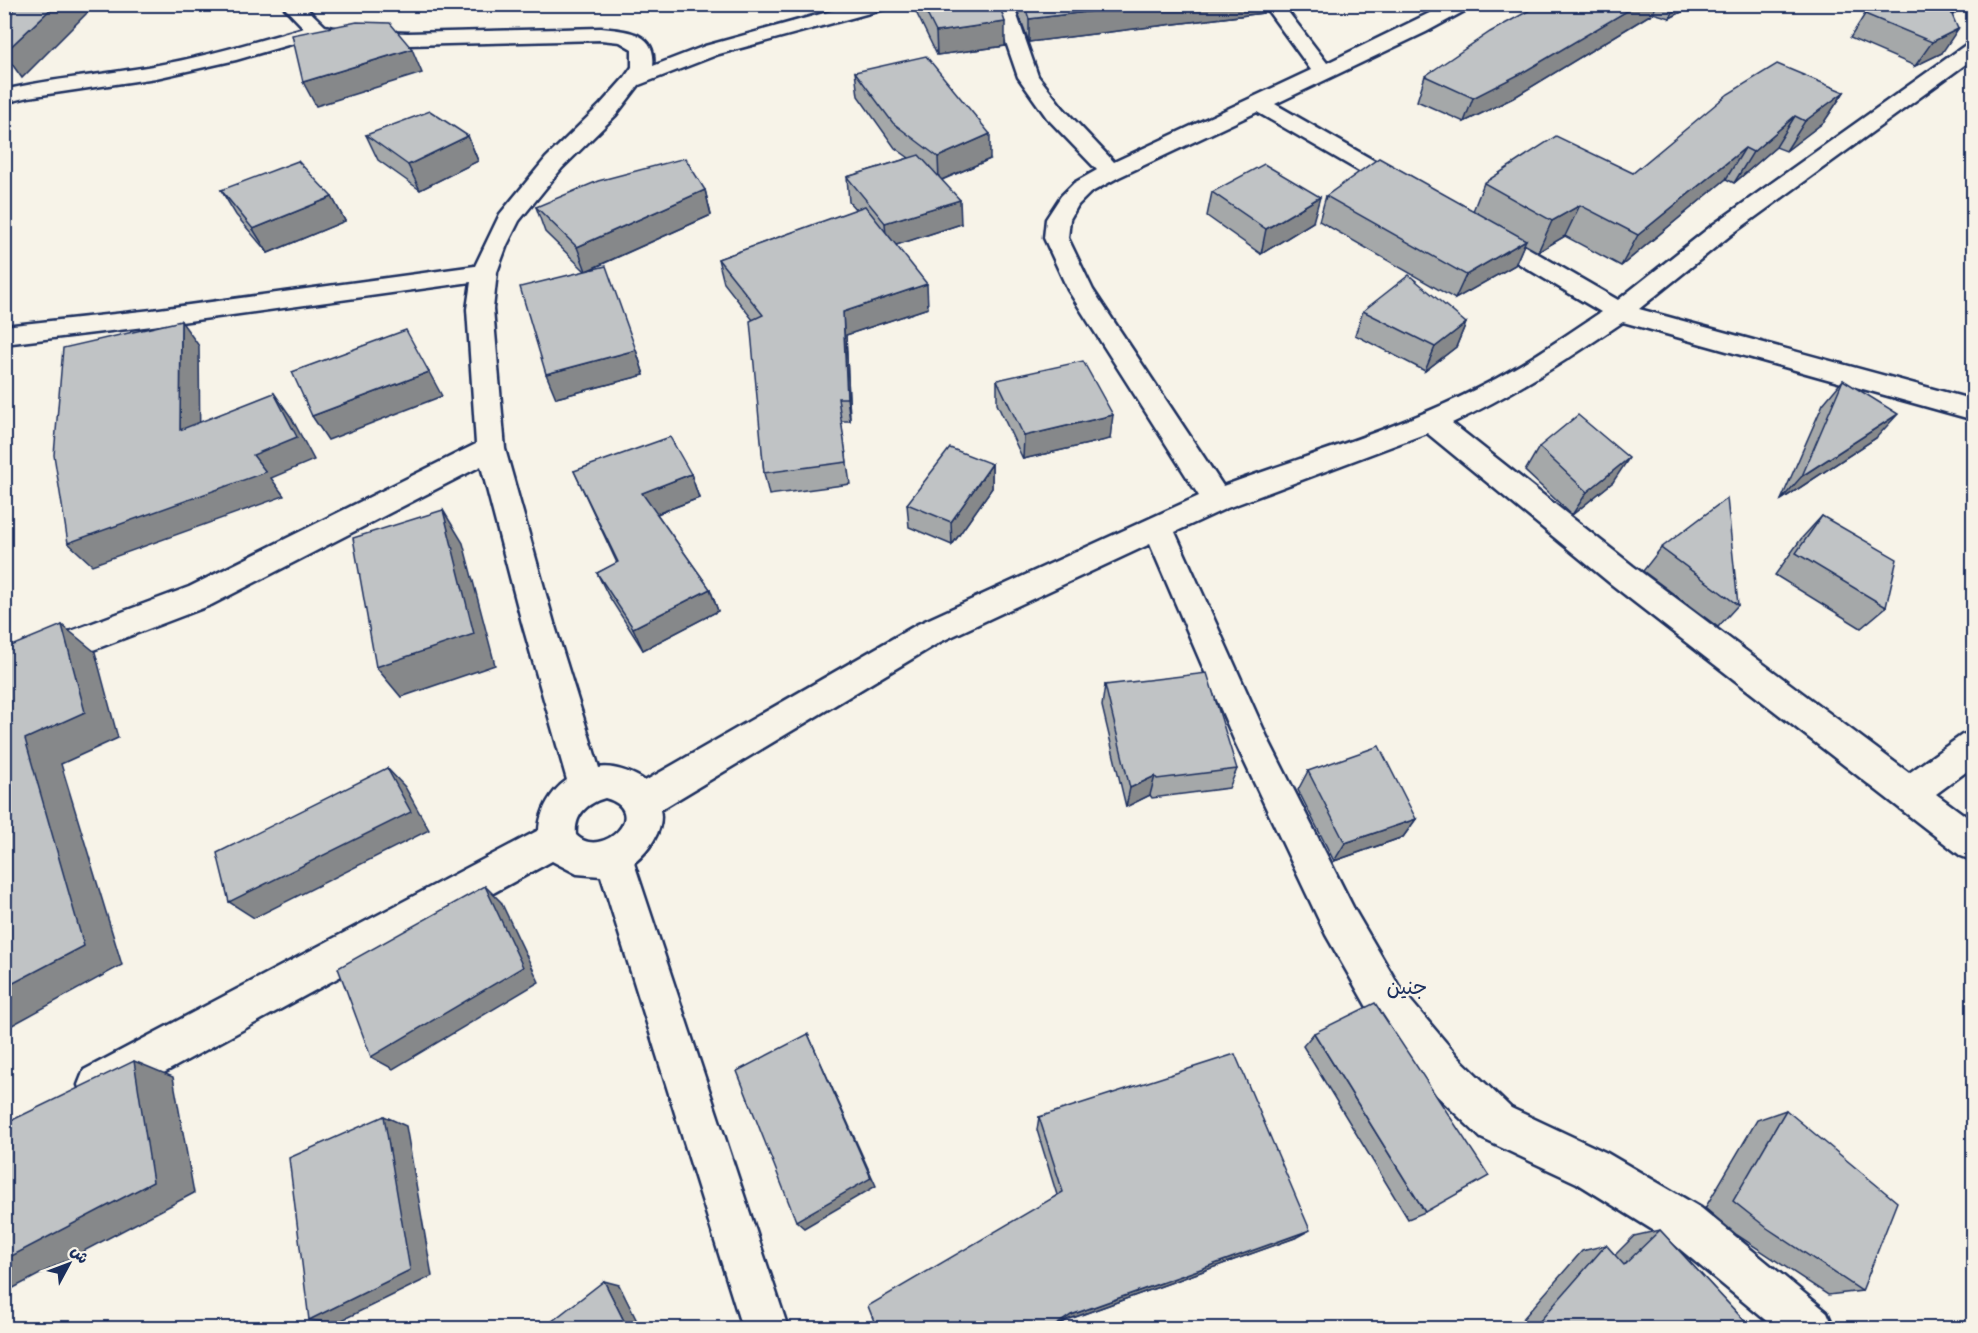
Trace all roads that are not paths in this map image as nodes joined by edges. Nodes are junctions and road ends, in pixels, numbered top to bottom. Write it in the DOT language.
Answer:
graph roads {
  1 [pos="290,4"];
  2 [pos="881,4"];
  3 [pos="1003,4"];
  4 [pos="1272,4"];
  5 [pos="1463,4"];
  6 [pos="318,30"];
  7 [pos="1974,48"];
  8 [pos="1323,72"];
  9 [pos="632,81"];
  10 [pos="4,97"];
  11 [pos="1258,103"];
  12 [pos="1111,172"];
  13 [pos="1423,198"];
  14 [pos="1464,222"];
  15 [pos="485,272"];
  16 [pos="1619,312"];
  17 [pos="4,335"];
  18 [pos="1974,410"];
  19 [pos="1431,422"];
  20 [pos="491,449"];
  21 [pos="1217,500"];
  22 [pos="1158,527"];
  23 [pos="4,670"];
  24 [pos="1974,746"];
  25 [pos="587,786"];
  26 [pos="1908,794"];
  27 [pos="641,802"];
  28 [pos="558,839"];
  29 [pos="1974,844"];
  30 [pos="613,856"];
  31 [pos="67,1102"];
  32 [pos="765,1329"];
  33 [pos="1811,1329"];
  1 -- 6 [label="street"];
  2 -- 9 [label="street"];
  3 -- 12 [label="street"];
  4 -- 8 [label="street"];
  5 -- 8 [label="street"];
  6 -- 9 [label="street"];
  6 -- 10 [label="street"];
  7 -- 16 [label="street"];
  8 -- 11 [label="street"];
  9 -- 15 [label="street"];
  11 -- 12 [label="street"];
  11 -- 13 [label="street"];
  12 -- 21 [label="street"];
  14 -- 16 [label="street"];
  15 -- 17 [label="street"];
  15 -- 20 [label="street"];
  16 -- 18 [label="street"];
  16 -- 19 [label="street"];
  19 -- 21 [label="street"];
  19 -- 26 [label="street"];
  20 -- 23 [label="street"];
  20 -- 25 [label="street"];
  21 -- 22 [label="street"];
  22 -- 27 [label="street"];
  22 -- 33 [label="street"];
  24 -- 26 [label="street"];
  25 -- 27 [label="street"];
  25 -- 28 [label="street"];
  26 -- 29 [label="street"];
  27 -- 30 [label="street"];
  28 -- 30 [label="street"];
  28 -- 31 [label="street"];
  30 -- 32 [label="street"];
}
